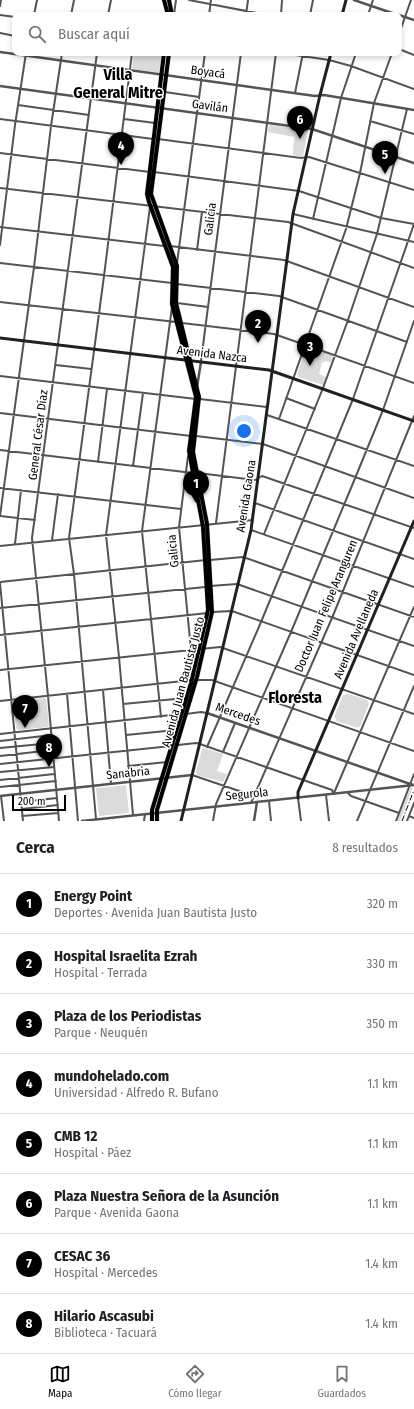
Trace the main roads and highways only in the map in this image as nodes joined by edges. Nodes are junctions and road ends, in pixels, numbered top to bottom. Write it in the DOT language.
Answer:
graph roads {
  1 [pos="164,0"];
  2 [pos="169,0"];
  3 [pos="346,0"];
  4 [pos="167,12"];
  5 [pos="172,12"];
  6 [pos="343,12"];
  7 [pos="164,56"];
  8 [pos="168,56"];
  9 [pos="331,56"];
  10 [pos="164,75"];
  11 [pos="159,108"];
  12 [pos="156,139"];
  13 [pos="168,246"];
  14 [pos="174,284"];
  15 [pos="0,338"];
  16 [pos="188,360"];
  17 [pos="273,371"];
  18 [pos="198,399"];
  19 [pos="413,421"];
  20 [pos="193,436"];
  21 [pos="195,473"];
  22 [pos="414,521"];
  23 [pos="413,527"];
  24 [pos="194,680"];
  25 [pos="183,714"];
  26 [pos="174,746"];
  27 [pos="164,778"];
  28 [pos="298,798"];
  29 [pos="154,813"];
  30 [pos="152,821"];
  31 [pos="156,821"];
  32 [pos="182,821"];
  1 -- 4 [label="main road"];
  2 -- 5 [label="main road"];
  3 -- 6 [label="main road"];
  7 -- 10 [label="main road, Avenida Juan Bautista Justo"];
  8 -- 10 [label="main road, Avenida Juan Bautista Justo"];
  9 -- 17 [label="main road, Avenida Gaona"];
  10 -- 11 [label="main road, Avenida Juan Bautista Justo"];
  11 -- 12 [label="main road, Avenida Juan Bautista Justo"];
  11 -- 12 [label="main road, Avenida Juan Bautista Justo"];
  12 -- 13 [label="main road, Avenida Juan Bautista Justo"];
  13 -- 14 [label="main road, Avenida Juan Bautista Justo"];
  13 -- 14 [label="main road, Avenida Juan Bautista Justo"];
  14 -- 16 [label="main road, Avenida Juan Bautista Justo"];
  15 -- 16 [label="main road, Avenida Nazca"];
  16 -- 17 [label="main road, Avenida Nazca"];
  16 -- 18 [label="main road, Avenida Juan Bautista Justo"];
  16 -- 18 [label="main road, Avenida Juan Bautista Justo"];
  17 -- 19 [label="main road, Avenida Nazca"];
  17 -- 32 [label="main road, Avenida Gaona"];
  18 -- 20 [label="main road, Avenida Juan Bautista Justo"];
  20 -- 21 [label="main road, Avenida Juan Bautista Justo"];
  20 -- 21 [label="main road, Avenida Juan Bautista Justo"];
  21 -- 24 [label="main road, Avenida Juan Bautista Justo"];
  22 -- 23 [label="main road, Avenida Avellaneda"];
  23 -- 28 [label="main road, Avenida Avellaneda"];
  24 -- 25 [label="main road, Avenida Juan Bautista Justo"];
  24 -- 25 [label="main road, Avenida Juan Bautista Justo"];
  25 -- 26 [label="main road, Avenida Juan Bautista Justo"];
  25 -- 26 [label="main road, Avenida Juan Bautista Justo"];
  26 -- 27 [label="main road, Avenida Juan Bautista Justo"];
  26 -- 27 [label="main road, Avenida Juan Bautista Justo"];
  27 -- 29 [label="main road, Avenida Juan Bautista Justo"];
  29 -- 30 [label="main road, Avenida Juan Bautista Justo"];
  29 -- 31 [label="main road, Avenida Juan Bautista Justo"];
}
